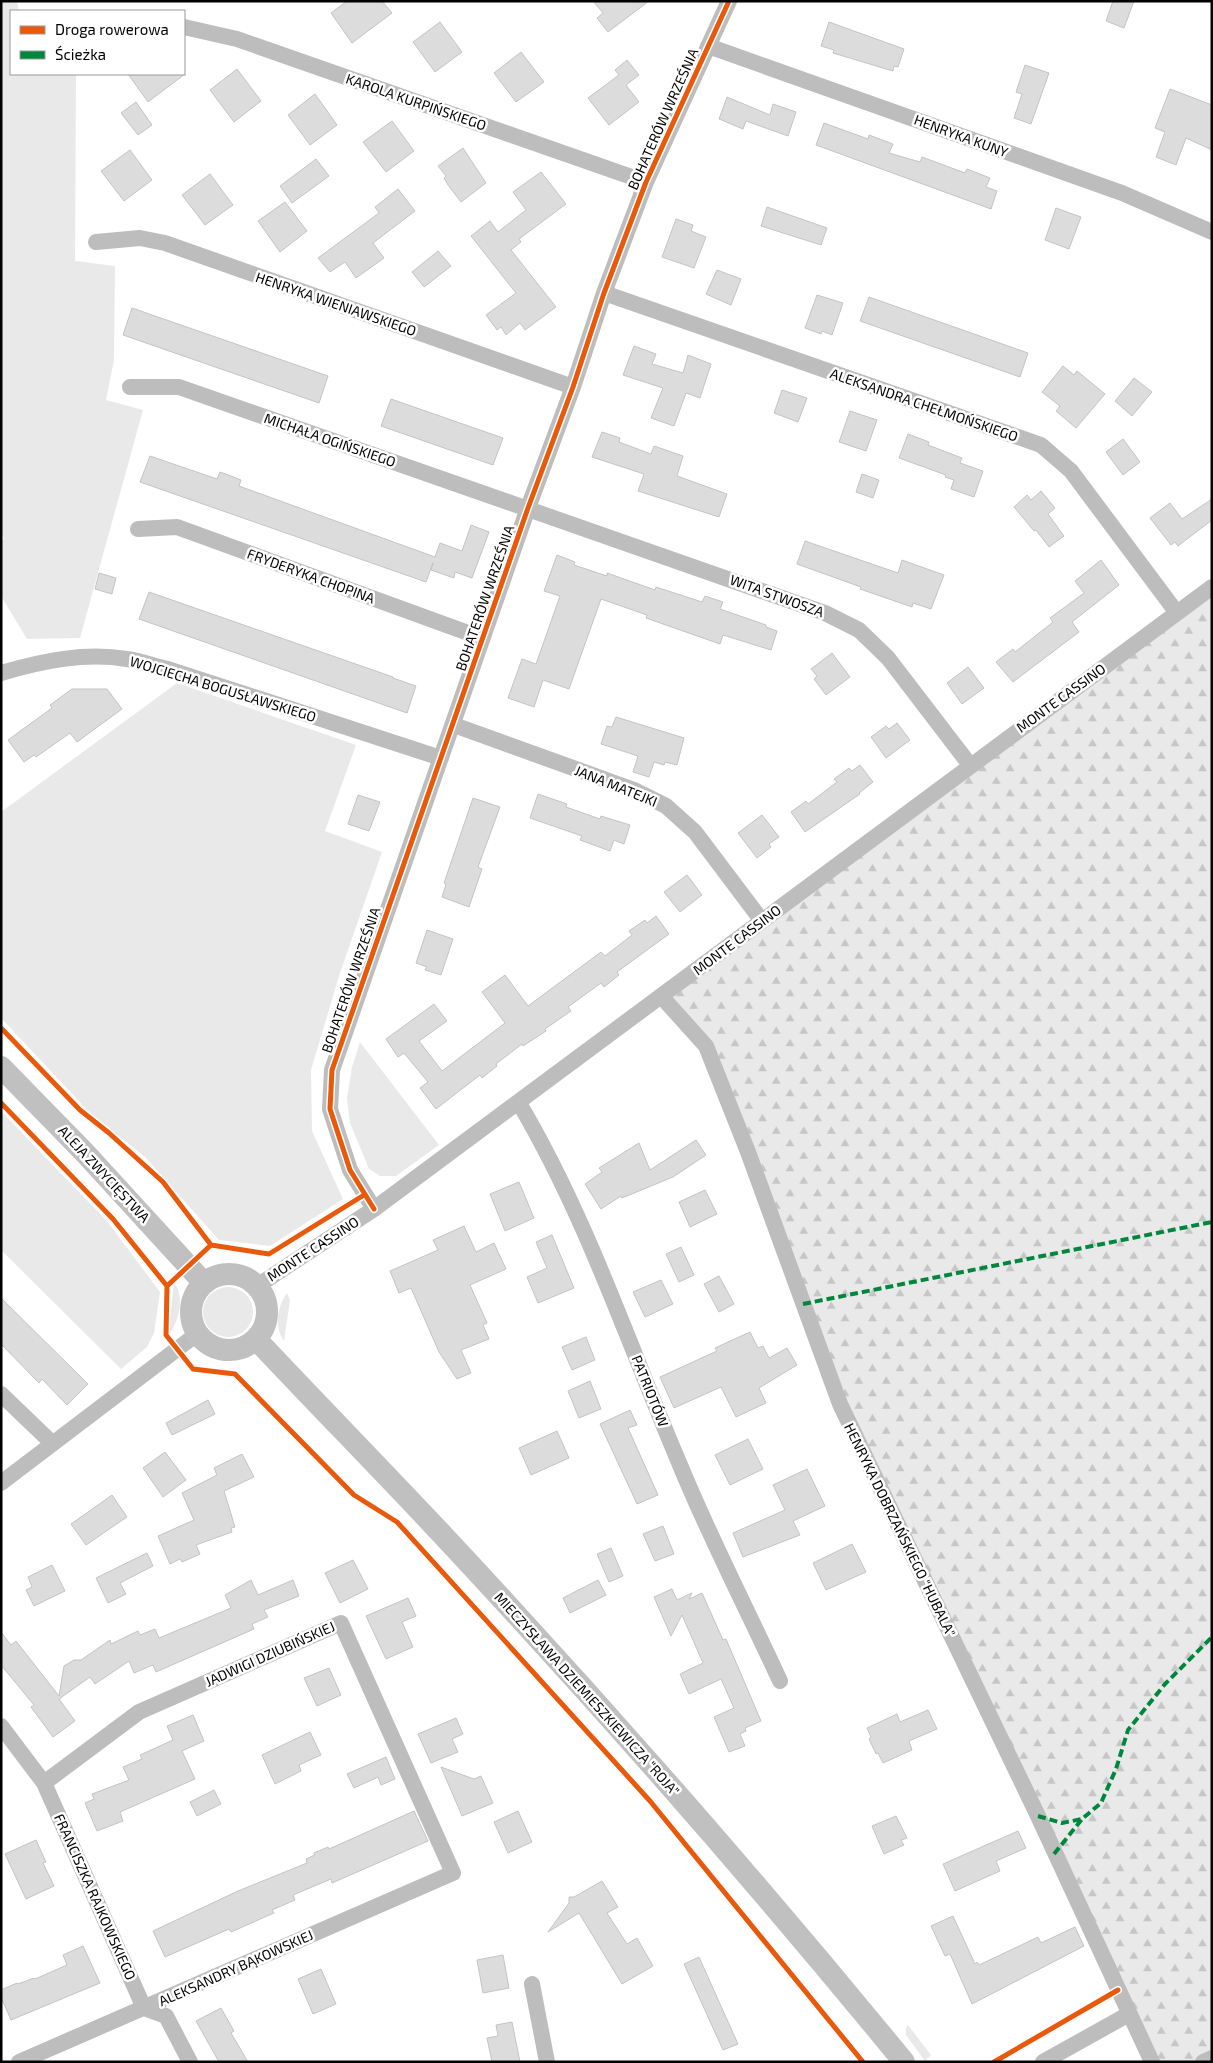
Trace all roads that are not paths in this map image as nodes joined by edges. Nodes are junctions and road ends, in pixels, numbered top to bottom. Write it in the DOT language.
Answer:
graph roads {
  1 [pos="729,1"];
  2 [pos="185,26"];
  3 [pos="708,46"];
  4 [pos="646,182"];
  5 [pos="1212,232"];
  6 [pos="96,242"];
  7 [pos="604,293"];
  8 [pos="130,387"];
  9 [pos="573,387"];
  10 [pos="528,508"];
  11 [pos="138,528"];
  12 [pos="1212,587"];
  13 [pos="1177,612"];
  14 [pos="482,638"];
  15 [pos="1,673"];
  16 [pos="454,725"];
  17 [pos="441,758"];
  18 [pos="970,765"];
  19 [pos="762,921"];
  20 [pos="661,996"];
  21 [pos="1,1067"];
  22 [pos="519,1103"];
  23 [pos="374,1209"];
  24 [pos="204,1283"];
  25 [pos="257,1286"];
  26 [pos="197,1334"];
  27 [pos="256,1339"];
  28 [pos="1,1394"];
  29 [pos="52,1444"];
  30 [pos="1,1483"];
  31 [pos="780,1681"];
  32 [pos="1,1726"];
  33 [pos="44,1783"];
  34 [pos="453,1874"];
  35 [pos="532,1984"];
  36 [pos="144,2008"];
  37 [pos="1129,2014"];
  38 [pos="1212,2058"];
  39 [pos="19,2062"];
  40 [pos="190,2062"];
  41 [pos="546,2062"];
  42 [pos="904,2062"];
  43 [pos="1043,2062"];
  44 [pos="1152,2062"];
  45 [pos="1203,2062"];
  1 -- 3 [label="street, BOHATERÓW WRZEŚNIA"];
  2 -- 4 [label="street, KAROLA KURPIŃSKIEGO"];
  3 -- 4 [label="street, BOHATERÓW WRZEŚNIA"];
  3 -- 5 [label="street, HENRYKA KUNY"];
  4 -- 7 [label="street, BOHATERÓW WRZEŚNIA"];
  6 -- 9 [label="street, HENRYKA WIENIAWSKIEGO"];
  7 -- 9 [label="street, BOHATERÓW WRZEŚNIA"];
  7 -- 13 [label="street, ALEKSANDRA CHEŁMOŃSKIEGO"];
  8 -- 10 [label="street, MICHAŁA OGIŃSKIEGO"];
  9 -- 10 [label="street, BOHATERÓW WRZEŚNIA"];
  10 -- 14 [label="street, BOHATERÓW WRZEŚNIA"];
  10 -- 18 [label="street, WITA STWOSZA"];
  11 -- 14 [label="street, FRYDERYKA CHOPINA"];
  12 -- 13 [label="street, MONTE CASSINO"];
  13 -- 18 [label="street, MONTE CASSINO"];
  14 -- 16 [label="street, BOHATERÓW WRZEŚNIA"];
  15 -- 17 [label="street, WOJCIECHA BOGUSŁAWSKIEGO"];
  16 -- 17 [label="street, BOHATERÓW WRZEŚNIA"];
  16 -- 19 [label="street, JANA MATEJKI"];
  17 -- 23 [label="street, BOHATERÓW WRZEŚNIA"];
  18 -- 19 [label="street, MONTE CASSINO"];
  19 -- 20 [label="street, MONTE CASSINO"];
  20 -- 22 [label="street, MONTE CASSINO"];
  20 -- 37 [label="street, HENRYKA DOBRZAŃSKIEGO \"HUBALA\""];
  21 -- 24 [label="main road, ALEJA ZWYCIĘSTWA"];
  22 -- 23 [label="street, MONTE CASSINO"];
  22 -- 31 [label="street, PATRIOTÓW"];
  23 -- 25 [label="street, MONTE CASSINO"];
  24 -- 25 [label="main road"];
  24 -- 26 [label="main road"];
  25 -- 27 [label="main road"];
  26 -- 27 [label="main road"];
  26 -- 29 [label="street"];
  27 -- 42 [label="main road, MIECZYSŁAWA DZIEMIESZKIEWICZA \"ROJA\""];
  28 -- 29 [label="street"];
  29 -- 30 [label="street"];
  32 -- 33 [label="street, FRANCISZKA RAJKOWSKIEGO"];
  33 -- 34 [label="street, JADWIGI DZIUBIŃSKIEJ"];
  33 -- 36 [label="street, FRANCISZKA RAJKOWSKIEGO"];
  34 -- 36 [label="street, ALEKSANDRY BĄKOWSKIEJ"];
  35 -- 41 [label="street"];
  36 -- 39 [label="street, ALEKSANDRY BĄKOWSKIEJ"];
  36 -- 40 [label="street"];
  37 -- 43 [label="street"];
  37 -- 44 [label="street, HENRYKA DOBRZAŃSKIEGO \"HUBALA\""];
  38 -- 45 [label="street"];
}
